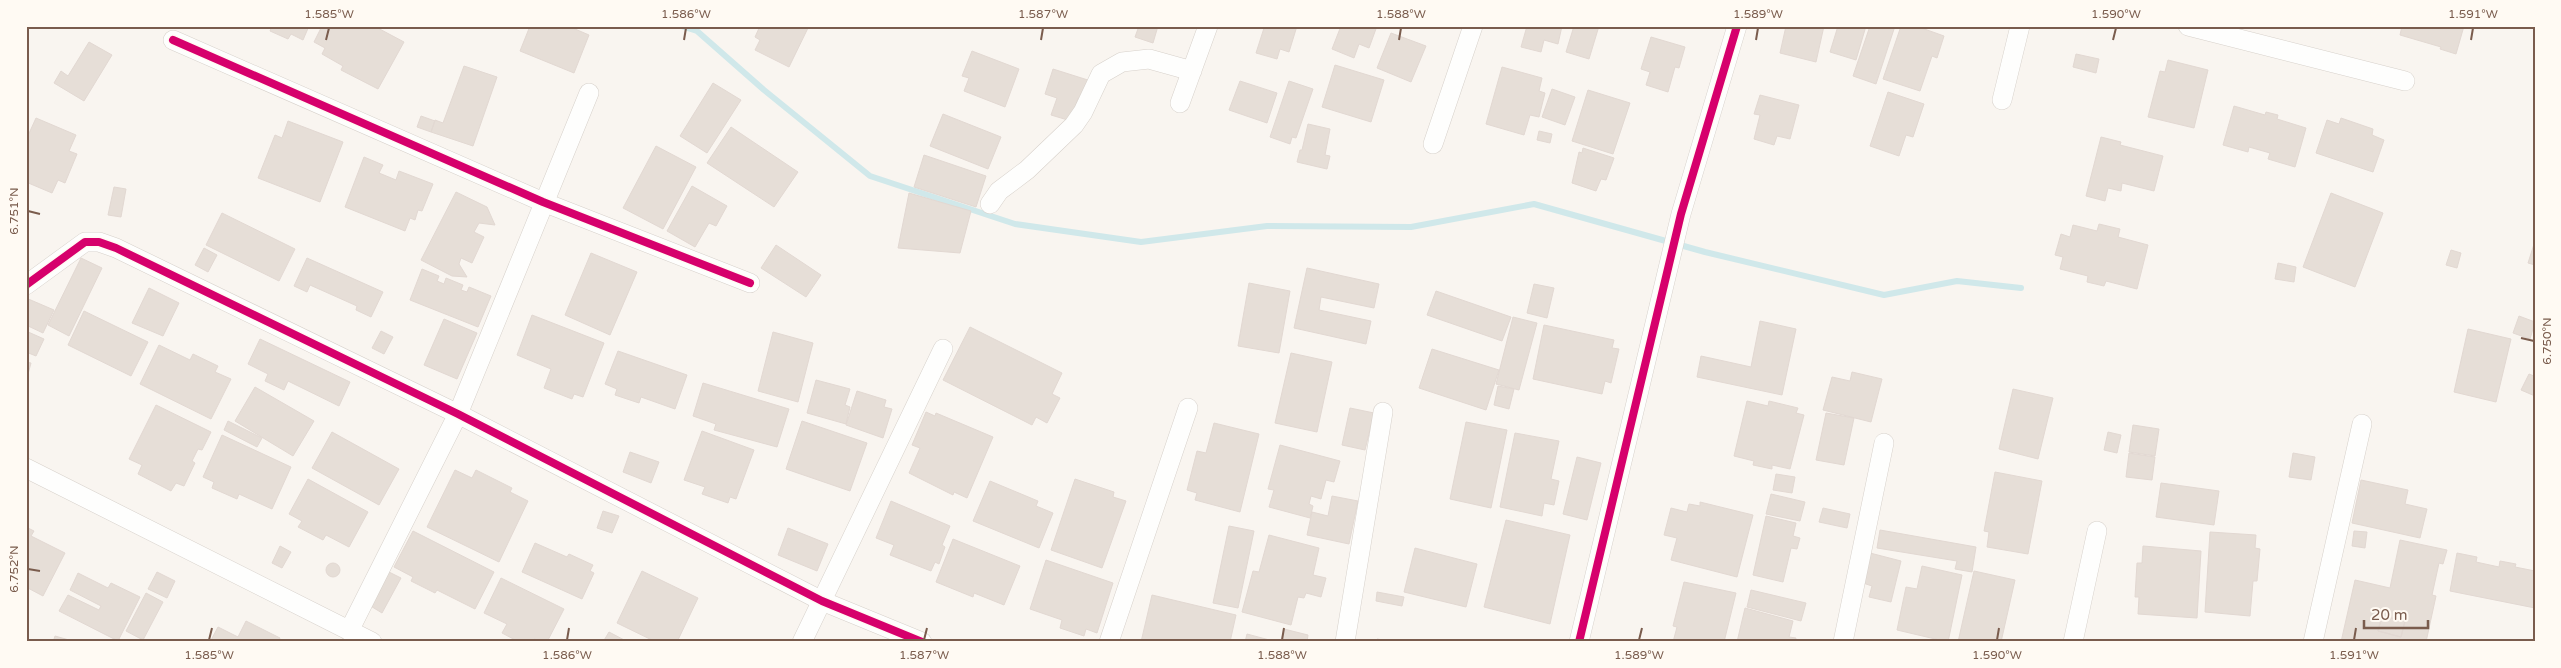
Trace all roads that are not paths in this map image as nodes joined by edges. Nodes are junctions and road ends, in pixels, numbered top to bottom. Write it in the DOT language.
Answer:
graph roads {
  1 [pos="1208,26"];
  2 [pos="1474,26"];
  3 [pos="1737,26"];
  4 [pos="2020,26"];
  5 [pos="2188,26"];
  6 [pos="2263,35"];
  7 [pos="173,40"];
  8 [pos="1192,72"];
  9 [pos="2404,81"];
  10 [pos="589,93"];
  11 [pos="2002,100"];
  12 [pos="1180,102"];
  13 [pos="1433,144"];
  14 [pos="543,202"];
  15 [pos="990,204"];
  16 [pos="750,283"];
  17 [pos="26,285"];
  18 [pos="943,348"];
  19 [pos="1188,408"];
  20 [pos="1384,412"];
  21 [pos="458,414"];
  22 [pos="2362,424"];
  23 [pos="1884,443"];
  24 [pos="26,468"];
  25 [pos="2096,531"];
  26 [pos="822,601"];
  27 [pos="349,631"];
  28 [pos="372,642"];
  29 [pos="802,642"];
  30 [pos="922,642"];
  31 [pos="1109,642"];
  32 [pos="1346,642"];
  33 [pos="1579,642"];
  34 [pos="1843,642"];
  35 [pos="2073,642"];
  36 [pos="2313,642"];
  1 -- 8 [label="street"];
  2 -- 13 [label="street"];
  3 -- 33 [label="street"];
  4 -- 11 [label="street"];
  5 -- 6 [label="street"];
  6 -- 9 [label="street"];
  7 -- 14 [label="street"];
  8 -- 12 [label="street"];
  8 -- 15 [label="street"];
  10 -- 14 [label="street"];
  14 -- 16 [label="street"];
  14 -- 21 [label="street"];
  17 -- 21 [label="street"];
  18 -- 26 [label="street"];
  19 -- 31 [label="street"];
  20 -- 32 [label="street"];
  21 -- 26 [label="street"];
  21 -- 27 [label="street"];
  22 -- 36 [label="street"];
  23 -- 34 [label="street"];
  24 -- 27 [label="street"];
  25 -- 35 [label="street"];
  26 -- 29 [label="street"];
  26 -- 30 [label="street"];
  27 -- 28 [label="street"];
}
